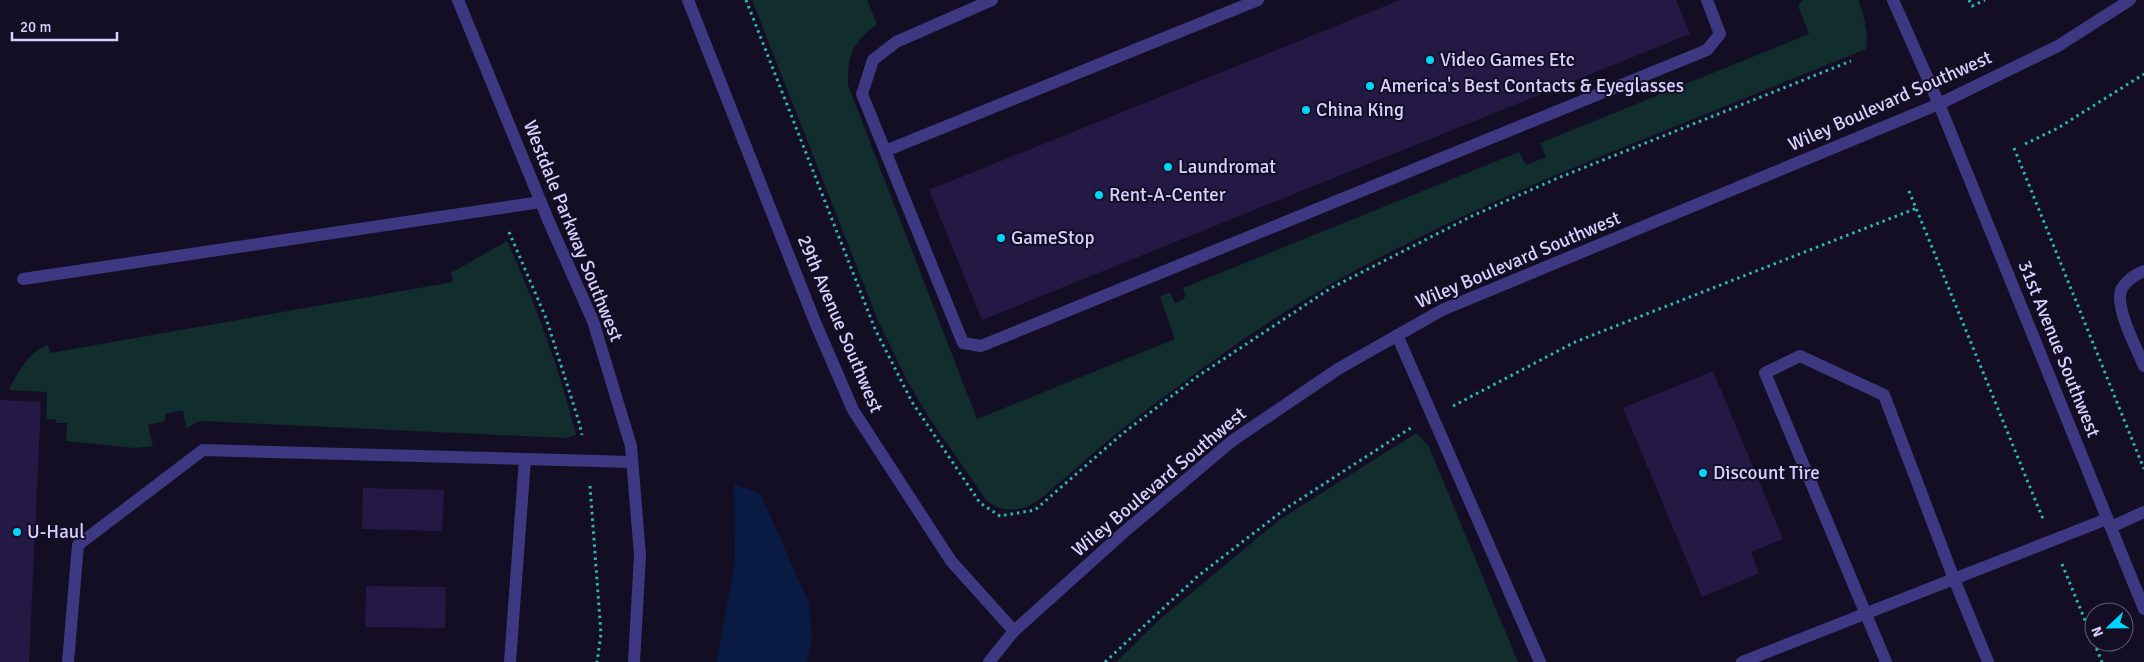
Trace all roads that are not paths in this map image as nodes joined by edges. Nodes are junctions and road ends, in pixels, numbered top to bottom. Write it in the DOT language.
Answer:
graph roads {
  1 [pos="458,0"];
  2 [pos="688,0"];
  3 [pos="992,0"];
  4 [pos="1258,0"];
  5 [pos="1707,0"];
  6 [pos="1893,0"];
  7 [pos="2130,0"];
  8 [pos="1938,104"];
  9 [pos="885,151"];
  10 [pos="541,202"];
  11 [pos="2144,271"];
  12 [pos="23,279"];
  13 [pos="1397,335"];
  14 [pos="2144,366"];
  15 [pos="525,459"];
  16 [pos="632,462"];
  17 [pos="2144,512"];
  18 [pos="2109,523"];
  19 [pos="1954,579"];
  20 [pos="2144,609"];
  21 [pos="1866,613"];
  22 [pos="1014,631"];
  23 [pos="1757,659"];
  24 [pos="68,662"];
  25 [pos="510,662"];
  26 [pos="634,662"];
  27 [pos="989,662"];
  28 [pos="1540,662"];
  29 [pos="1742,662"];
  30 [pos="1886,662"];
  31 [pos="1988,662"];
  1 -- 10 [label="street, Westdale Parkway Southwest"];
  2 -- 22 [label="street, 29th Avenue Southwest"];
  3 -- 9 [label="street"];
  4 -- 9 [label="street"];
  5 -- 9 [label="street"];
  6 -- 8 [label="street, 31st Avenue Southwest"];
  7 -- 8 [label="street, Wiley Boulevard Southwest"];
  8 -- 13 [label="street, Wiley Boulevard Southwest"];
  8 -- 18 [label="street, 31st Avenue Southwest"];
  10 -- 12 [label="street"];
  10 -- 16 [label="street, Westdale Parkway Southwest"];
  11 -- 14 [label="street"];
  13 -- 22 [label="street, Wiley Boulevard Southwest"];
  13 -- 28 [label="street"];
  15 -- 16 [label="street"];
  15 -- 24 [label="street"];
  15 -- 25 [label="street"];
  16 -- 26 [label="street, Westdale Parkway Southwest"];
  17 -- 18 [label="street"];
  18 -- 19 [label="street"];
  18 -- 20 [label="street, 31st Avenue Southwest"];
  19 -- 21 [label="street"];
  19 -- 21 [label="street"];
  19 -- 31 [label="street"];
  21 -- 23 [label="street"];
  21 -- 30 [label="street"];
  22 -- 27 [label="street, Wiley Boulevard Southwest"];
  23 -- 29 [label="street"];
}
